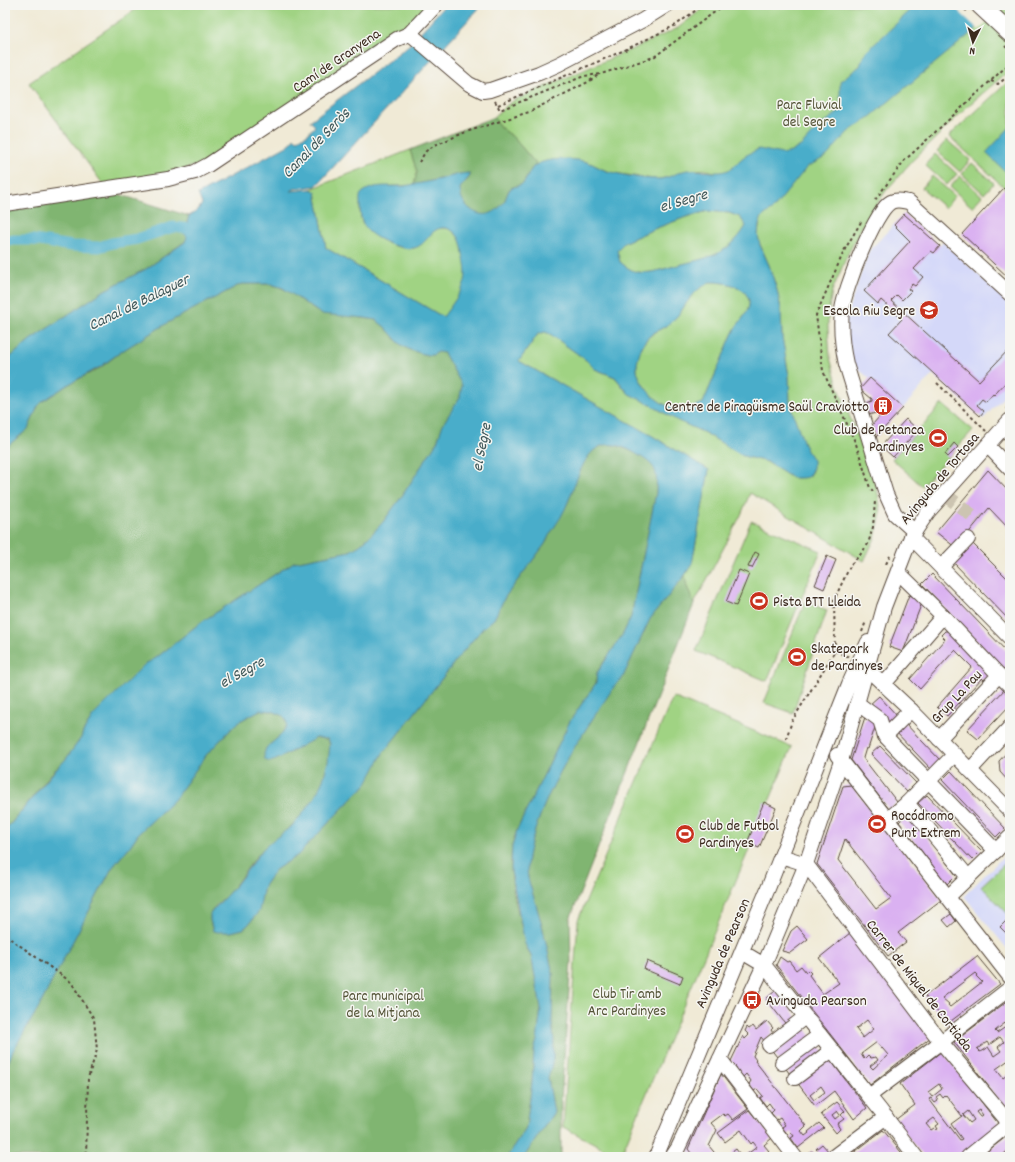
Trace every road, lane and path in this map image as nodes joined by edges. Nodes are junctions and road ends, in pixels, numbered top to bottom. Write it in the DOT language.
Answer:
graph roads {
  1 [pos="436,5"];
  2 [pos="667,5"];
  3 [pos="703,5"];
  4 [pos="724,5"];
  5 [pos="980,5"];
  6 [pos="1010,33"];
  7 [pos="412,36"];
  8 [pos="1010,63"];
  9 [pos="601,74"];
  10 [pos="1010,75"];
  11 [pos="991,81"];
  12 [pos="419,162"];
  13 [pos="873,202"];
  14 [pos="5,204"];
  15 [pos="865,216"];
  16 [pos="1010,294"];
  17 [pos="937,384"];
  18 [pos="1010,420"];
  19 [pos="991,442"];
  20 [pos="1010,469"];
  21 [pos="881,493"];
  22 [pos="913,534"];
  23 [pos="968,539"];
  24 [pos="941,567"];
  25 [pos="898,572"];
  26 [pos="943,616"];
  27 [pos="1010,638"];
  28 [pos="835,651"];
  29 [pos="858,662"];
  30 [pos="999,675"];
  31 [pos="884,684"];
  32 [pos="1010,686"];
  33 [pos="857,703"];
  34 [pos="911,710"];
  35 [pos="1010,727"];
  36 [pos="885,736"];
  37 [pos="828,737"];
  38 [pos="786,739"];
  39 [pos="939,739"];
  40 [pos="954,755"];
  41 [pos="818,762"];
  42 [pos="839,766"];
  43 [pos="970,770"];
  44 [pos="927,781"];
  45 [pos="907,803"];
  46 [pos="1010,811"];
  47 [pos="887,820"];
  48 [pos="1010,837"];
  49 [pos="996,851"];
  50 [pos="781,856"];
  51 [pos="806,864"];
  52 [pos="968,877"];
  53 [pos="948,897"];
  54 [pos="5,935"];
  55 [pos="742,952"];
  56 [pos="764,965"];
  57 [pos="1010,977"];
  58 [pos="1010,988"];
  59 [pos="805,1017"];
  60 [pos="820,1035"];
  61 [pos="941,1042"];
  62 [pos="769,1045"];
  63 [pos="832,1050"];
  64 [pos="720,1059"];
  65 [pos="782,1063"];
  66 [pos="795,1078"];
  67 [pos="869,1096"];
  68 [pos="886,1117"];
  69 [pos="1010,1123"];
  70 [pos="658,1151"];
  71 [pos="678,1154"];
  72 [pos="86,1157"];
  73 [pos="795,1157"];
  74 [pos="833,1157"];
  75 [pos="916,1157"];
  76 [pos="968,1157"];
  1 -- 7 [label="street"];
  2 -- 7 [label="street"];
  3 -- 9 [label="path"];
  4 -- 9 [label="path"];
  5 -- 6 [label="main road"];
  7 -- 14 [label="street, Camí de Granyena"];
  8 -- 11 [label="path"];
  9 -- 12 [label="path"];
  10 -- 11 [label="path"];
  11 -- 13 [label="path"];
  15 -- 21 [label="path"];
  16 -- 21 [label="street"];
  17 -- 19 [label="path"];
  18 -- 19 [label="street, Avinguda de Tortosa"];
  19 -- 20 [label="street"];
  19 -- 22 [label="street, Avinguda de Tortosa"];
  21 -- 22 [label="street"];
  21 -- 28 [label="path"];
  22 -- 24 [label="street"];
  22 -- 25 [label="street, Avinguda de Tortosa"];
  23 -- 24 [label="street"];
  24 -- 27 [label="street"];
  25 -- 26 [label="street, Grup La Pau"];
  25 -- 29 [label="street, Avinguda de Tortosa"];
  26 -- 30 [label="street, Grup La Pau"];
  26 -- 31 [label="street"];
  28 -- 29 [label="path"];
  28 -- 38 [label="path"];
  29 -- 31 [label="street"];
  29 -- 33 [label="street"];
  29 -- 37 [label="street, Avinguda de Pearson"];
  30 -- 32 [label="street, Grup La Pau"];
  30 -- 39 [label="street, Grup La Pau"];
  31 -- 34 [label="street"];
  33 -- 36 [label="street"];
  33 -- 42 [label="street"];
  34 -- 36 [label="street"];
  34 -- 39 [label="street"];
  35 -- 43 [label="street"];
  36 -- 44 [label="street"];
  37 -- 41 [label="street, Avinguda de Pearson"];
  37 -- 42 [label="street"];
  39 -- 40 [label="street"];
  40 -- 43 [label="street"];
  40 -- 44 [label="street"];
  41 -- 42 [label="street"];
  41 -- 50 [label="street, Avinguda de Pearson"];
  42 -- 47 [label="street"];
  42 -- 51 [label="street"];
  43 -- 46 [label="street"];
  44 -- 45 [label="street"];
  44 -- 49 [label="street"];
  45 -- 47 [label="street"];
  45 -- 52 [label="street"];
  47 -- 53 [label="street"];
  48 -- 49 [label="street"];
  49 -- 52 [label="street"];
  50 -- 51 [label="street"];
  50 -- 55 [label="street, Avinguda de Pearson"];
  51 -- 56 [label="street"];
  51 -- 61 [label="street, Carrer de Miquel de Cortiada"];
  52 -- 53 [label="street"];
  53 -- 57 [label="street"];
  54 -- 72 [label="path"];
  55 -- 56 [label="street"];
  55 -- 70 [label="street, Avinguda de Pearson"];
  56 -- 59 [label="street"];
  56 -- 64 [label="street"];
  58 -- 61 [label="street"];
  59 -- 60 [label="street"];
  59 -- 62 [label="street"];
  60 -- 63 [label="street"];
  60 -- 65 [label="street"];
  61 -- 67 [label="street"];
  61 -- 69 [label="street, Carrer de Miquel de Cortiada"];
  63 -- 66 [label="street"];
  63 -- 67 [label="street"];
  64 -- 71 [label="street"];
  64 -- 73 [label="street"];
  67 -- 68 [label="street"];
  68 -- 74 [label="street"];
  68 -- 75 [label="street"];
  69 -- 76 [label="street"];
  70 -- 71 [label="street"];
}
